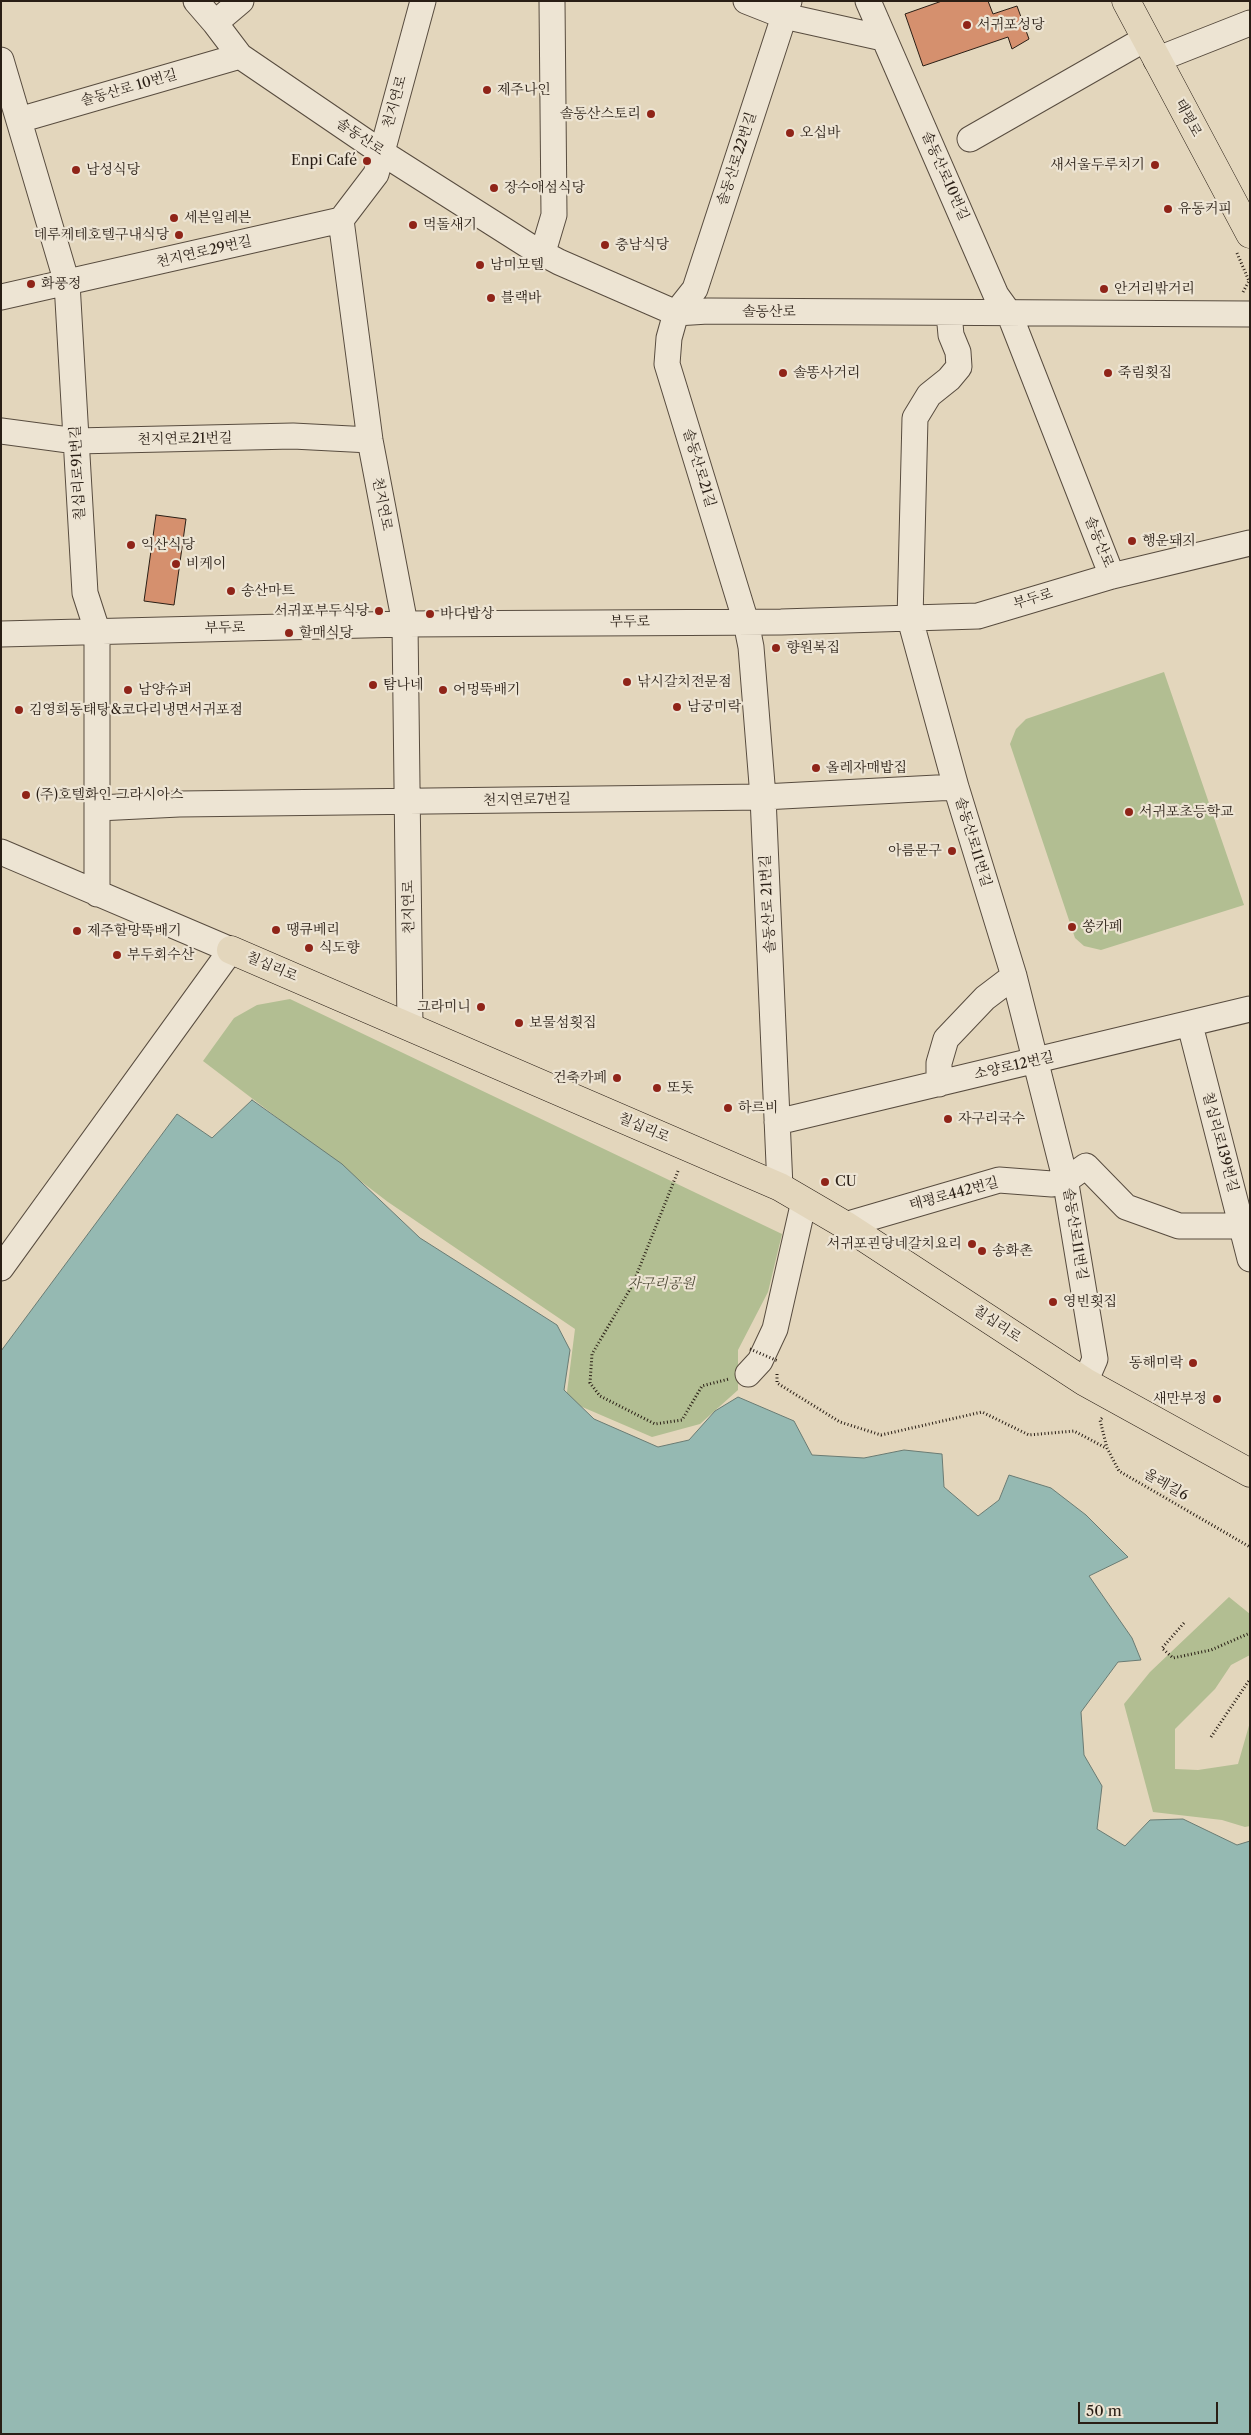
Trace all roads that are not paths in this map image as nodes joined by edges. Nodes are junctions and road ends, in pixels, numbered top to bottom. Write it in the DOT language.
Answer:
graph roads {
  1 [pos="196,1"];
  2 [pos="241,1"];
  3 [pos="423,1"];
  4 [pos="552,1"];
  5 [pos="746,1"];
  6 [pos="868,1"];
  7 [pos="1126,1"];
  8 [pos="786,8"];
  9 [pos="215,23"];
  10 [pos="1250,23"];
  11 [pos="882,38"];
  12 [pos="1150,49"];
  13 [pos="240,56"];
  14 [pos="1,60"];
  15 [pos="12,112"];
  16 [pos="970,139"];
  17 [pos="381,152"];
  18 [pos="341,220"];
  19 [pos="1250,234"];
  20 [pos="543,252"];
  21 [pos="67,284"];
  22 [pos="1,297"];
  23 [pos="949,312"];
  24 [pos="676,313"];
  25 [pos="1009,313"];
  26 [pos="1250,314"];
  27 [pos="1,431"];
  28 [pos="370,440"];
  29 [pos="76,441"];
  30 [pos="1250,543"];
  31 [pos="1112,576"];
  32 [pos="910,619"];
  33 [pos="746,622"];
  34 [pos="405,624"];
  35 [pos="97,630"];
  36 [pos="1,634"];
  37 [pos="956,787"];
  38 [pos="763,797"];
  39 [pos="408,802"];
  40 [pos="98,808"];
  41 [pos="1,852"];
  42 [pos="97,894"];
  43 [pos="231,950"];
  44 [pos="1014,976"];
  45 [pos="1250,1009"];
  46 [pos="1190,1025"];
  47 [pos="410,1026"];
  48 [pos="1035,1061"];
  49 [pos="939,1084"];
  50 [pos="784,1121"];
  51 [pos="1065,1178"];
  52 [pos="780,1187"];
  53 [pos="804,1201"];
  54 [pos="845,1225"];
  55 [pos="1246,1225"];
  56 [pos="1250,1259"];
  57 [pos="1,1268"];
  58 [pos="748,1374"];
  59 [pos="1085,1382"];
  60 [pos="1250,1473"];
  1 -- 9 [label="street, 솔동산로"];
  2 -- 9 [label="street"];
  3 -- 17 [label="street, 천지연로"];
  4 -- 20 [label="street"];
  5 -- 8 [label="street"];
  6 -- 11 [label="street, 솔동산로10번길"];
  7 -- 12 [label="main road, 태평로"];
  8 -- 11 [label="street"];
  8 -- 24 [label="street, 솔동산로22번길"];
  9 -- 13 [label="street, 솔동산로"];
  10 -- 12 [label="street"];
  11 -- 25 [label="street, 솔동산로10번길"];
  12 -- 16 [label="street"];
  12 -- 19 [label="main road, 태평로"];
  13 -- 15 [label="street, 솔동산로 10번길"];
  13 -- 17 [label="street, 솔동산로"];
  14 -- 15 [label="street, 칠십리로91번길"];
  15 -- 21 [label="street, 칠십리로91번길"];
  17 -- 18 [label="street, 천지연로"];
  17 -- 20 [label="street, 솔동산로"];
  18 -- 21 [label="street, 천지연로29번길"];
  18 -- 28 [label="street, 천지연로"];
  20 -- 24 [label="street, 솔동산로"];
  21 -- 22 [label="street, 천지연로29번길"];
  21 -- 29 [label="street, 칠십리로91번길"];
  23 -- 24 [label="street, 솔동산로"];
  23 -- 25 [label="street, 솔동산로"];
  23 -- 32 [label="street, 솔동산로11번길"];
  24 -- 33 [label="street, 솔동산로21길"];
  25 -- 26 [label="street, 솔동산로"];
  25 -- 31 [label="street, 솔동산로"];
  27 -- 29 [label="street, 천지연로21번길"];
  28 -- 29 [label="street, 천지연로21번길"];
  28 -- 34 [label="street, 천지연로"];
  29 -- 35 [label="street, 칠십리로91번길"];
  30 -- 31 [label="street, 부두로"];
  31 -- 32 [label="street, 부두로"];
  32 -- 33 [label="street, 부두로"];
  32 -- 37 [label="street, 솔동산로11번길"];
  33 -- 34 [label="street, 부두로"];
  33 -- 38 [label="street, 솔동산로 21번길"];
  34 -- 35 [label="street, 부두로"];
  34 -- 39 [label="street, 천지연로"];
  35 -- 36 [label="street, 부두로"];
  35 -- 40 [label="street, 칠십리로91번길"];
  37 -- 38 [label="street, 천지연로7번길"];
  37 -- 44 [label="street, 솔동산로11번길"];
  38 -- 39 [label="street, 천지연로7번길"];
  38 -- 50 [label="street, 솔동산로 21번길"];
  39 -- 40 [label="street, 천지연로7번길"];
  39 -- 47 [label="street, 천지연로"];
  40 -- 42 [label="street, 칠십리로91번길"];
  41 -- 42 [label="street, 칠십리로"];
  42 -- 43 [label="street, 칠십리로"];
  43 -- 47 [label="main road, 칠십리로"];
  43 -- 57 [label="street"];
  44 -- 48 [label="street, 솔동산로11번길"];
  44 -- 49 [label="street"];
  45 -- 46 [label="street, 소양로12번길"];
  46 -- 48 [label="street, 소양로12번길"];
  46 -- 55 [label="street, 칠십리로139번길"];
  47 -- 52 [label="main road, 칠십리로"];
  48 -- 49 [label="street, 소양로12번길"];
  48 -- 51 [label="street, 솔동산로11번길"];
  49 -- 50 [label="street, 소양로12번길"];
  50 -- 52 [label="street, 솔동산로 21번길"];
  51 -- 54 [label="street, 태평로442번길"];
  51 -- 55 [label="street, 태평로442번길"];
  51 -- 59 [label="street, 솔동산로11번길"];
  52 -- 53 [label="main road, 칠십리로"];
  53 -- 54 [label="main road, 칠십리로"];
  53 -- 58 [label="street"];
  54 -- 59 [label="main road, 칠십리로"];
  55 -- 56 [label="street, 칠십리로139번길"];
  59 -- 60 [label="main road, 칠십리로"];
}
